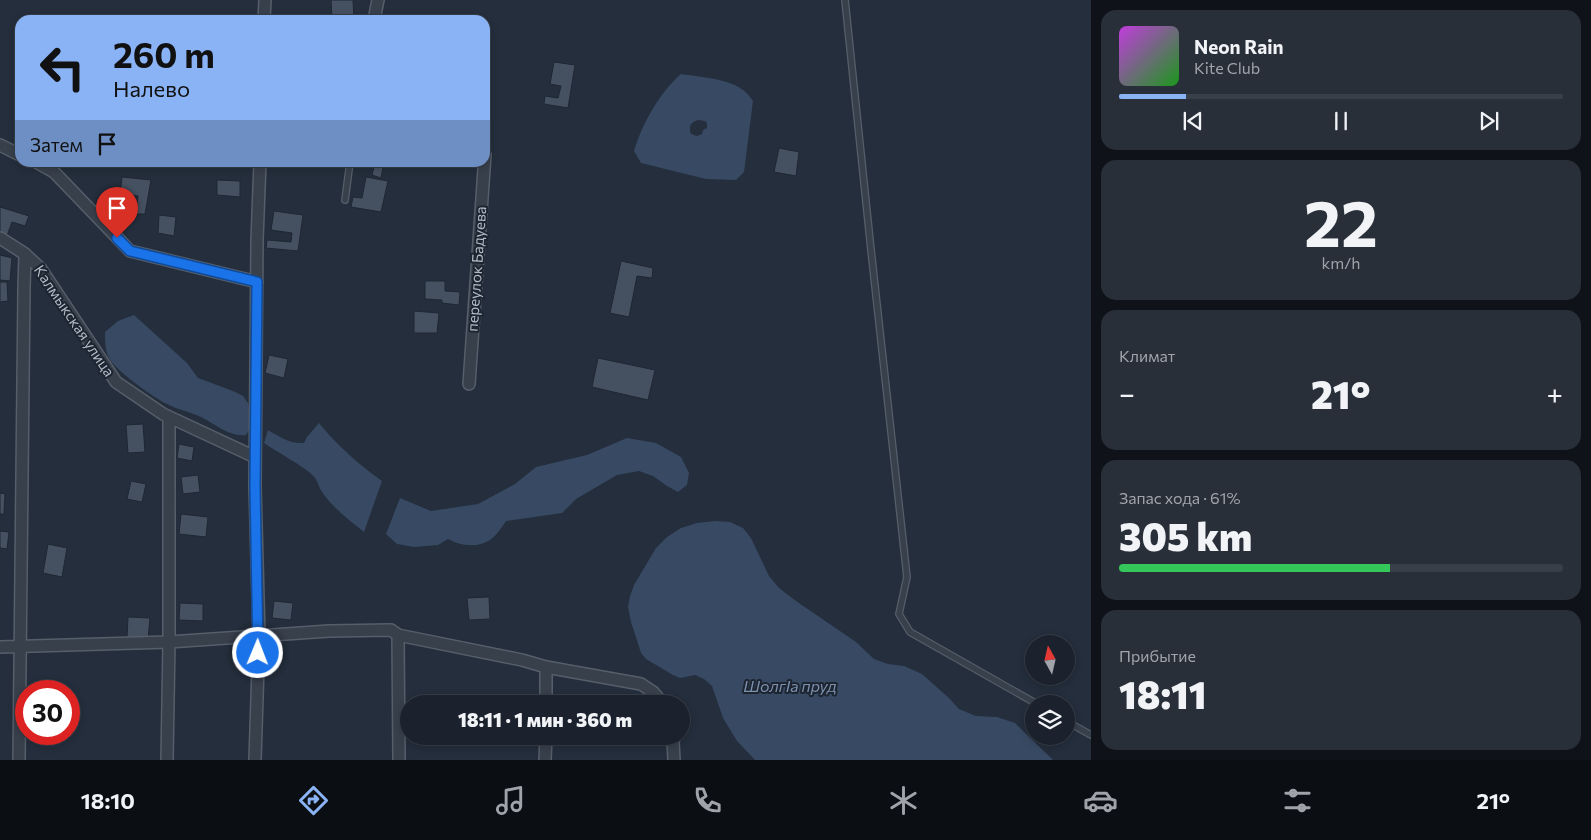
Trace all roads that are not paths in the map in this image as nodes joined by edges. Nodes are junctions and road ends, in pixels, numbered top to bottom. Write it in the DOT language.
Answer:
graph roads {
  1 [pos="264,0"];
  2 [pos="378,0"];
  3 [pos="846,0"];
  4 [pos="264,15"];
  5 [pos="375,15"];
  6 [pos="0,145"];
  7 [pos="15,152"];
  8 [pos="45,167"];
  9 [pos="260,167"];
  10 [pos="349,167"];
  11 [pos="484,167"];
  12 [pos="345,200"];
  13 [pos="0,238"];
  14 [pos="25,254"];
  15 [pos="257,282"];
  16 [pos="469,384"];
  17 [pos="169,417"];
  18 [pos="255,457"];
  19 [pos="259,635"];
  20 [pos="398,635"];
  21 [pos="168,642"];
  22 [pos="20,647"];
  23 [pos="0,648"];
  24 [pos="546,667"];
  25 [pos="546,695"];
  26 [pos="656,695"];
  27 [pos="1025,697"];
  28 [pos="1075,725"];
  29 [pos="1091,735"];
  30 [pos="546,745"];
  31 [pos="673,745"];
  32 [pos="19,760"];
  33 [pos="166,760"];
  34 [pos="255,760"];
  35 [pos="400,760"];
  36 [pos="546,760"];
  37 [pos="674,760"];
  1 -- 4 [label="street"];
  2 -- 5 [label="street"];
  3 -- 27 [label="lane"];
  6 -- 7 [label="street"];
  8 -- 15 [label="street"];
  9 -- 15 [label="street"];
  10 -- 12 [label="lane"];
  11 -- 16 [label="street, переулок Бадуева"];
  13 -- 14 [label="street, Калмыкская улица"];
  14 -- 17 [label="street, Калмыкская улица"];
  14 -- 22 [label="street"];
  15 -- 18 [label="street"];
  17 -- 18 [label="street, Калмыкская улица"];
  17 -- 21 [label="street"];
  18 -- 19 [label="street"];
  19 -- 20 [label="street"];
  19 -- 21 [label="street"];
  19 -- 34 [label="street"];
  20 -- 24 [label="street"];
  20 -- 35 [label="street"];
  21 -- 22 [label="street"];
  21 -- 33 [label="street"];
  22 -- 23 [label="street"];
  22 -- 32 [label="street"];
  24 -- 25 [label="street"];
  24 -- 26 [label="street"];
  28 -- 29 [label="lane"];
  30 -- 36 [label="street"];
  31 -- 37 [label="street"];
}
